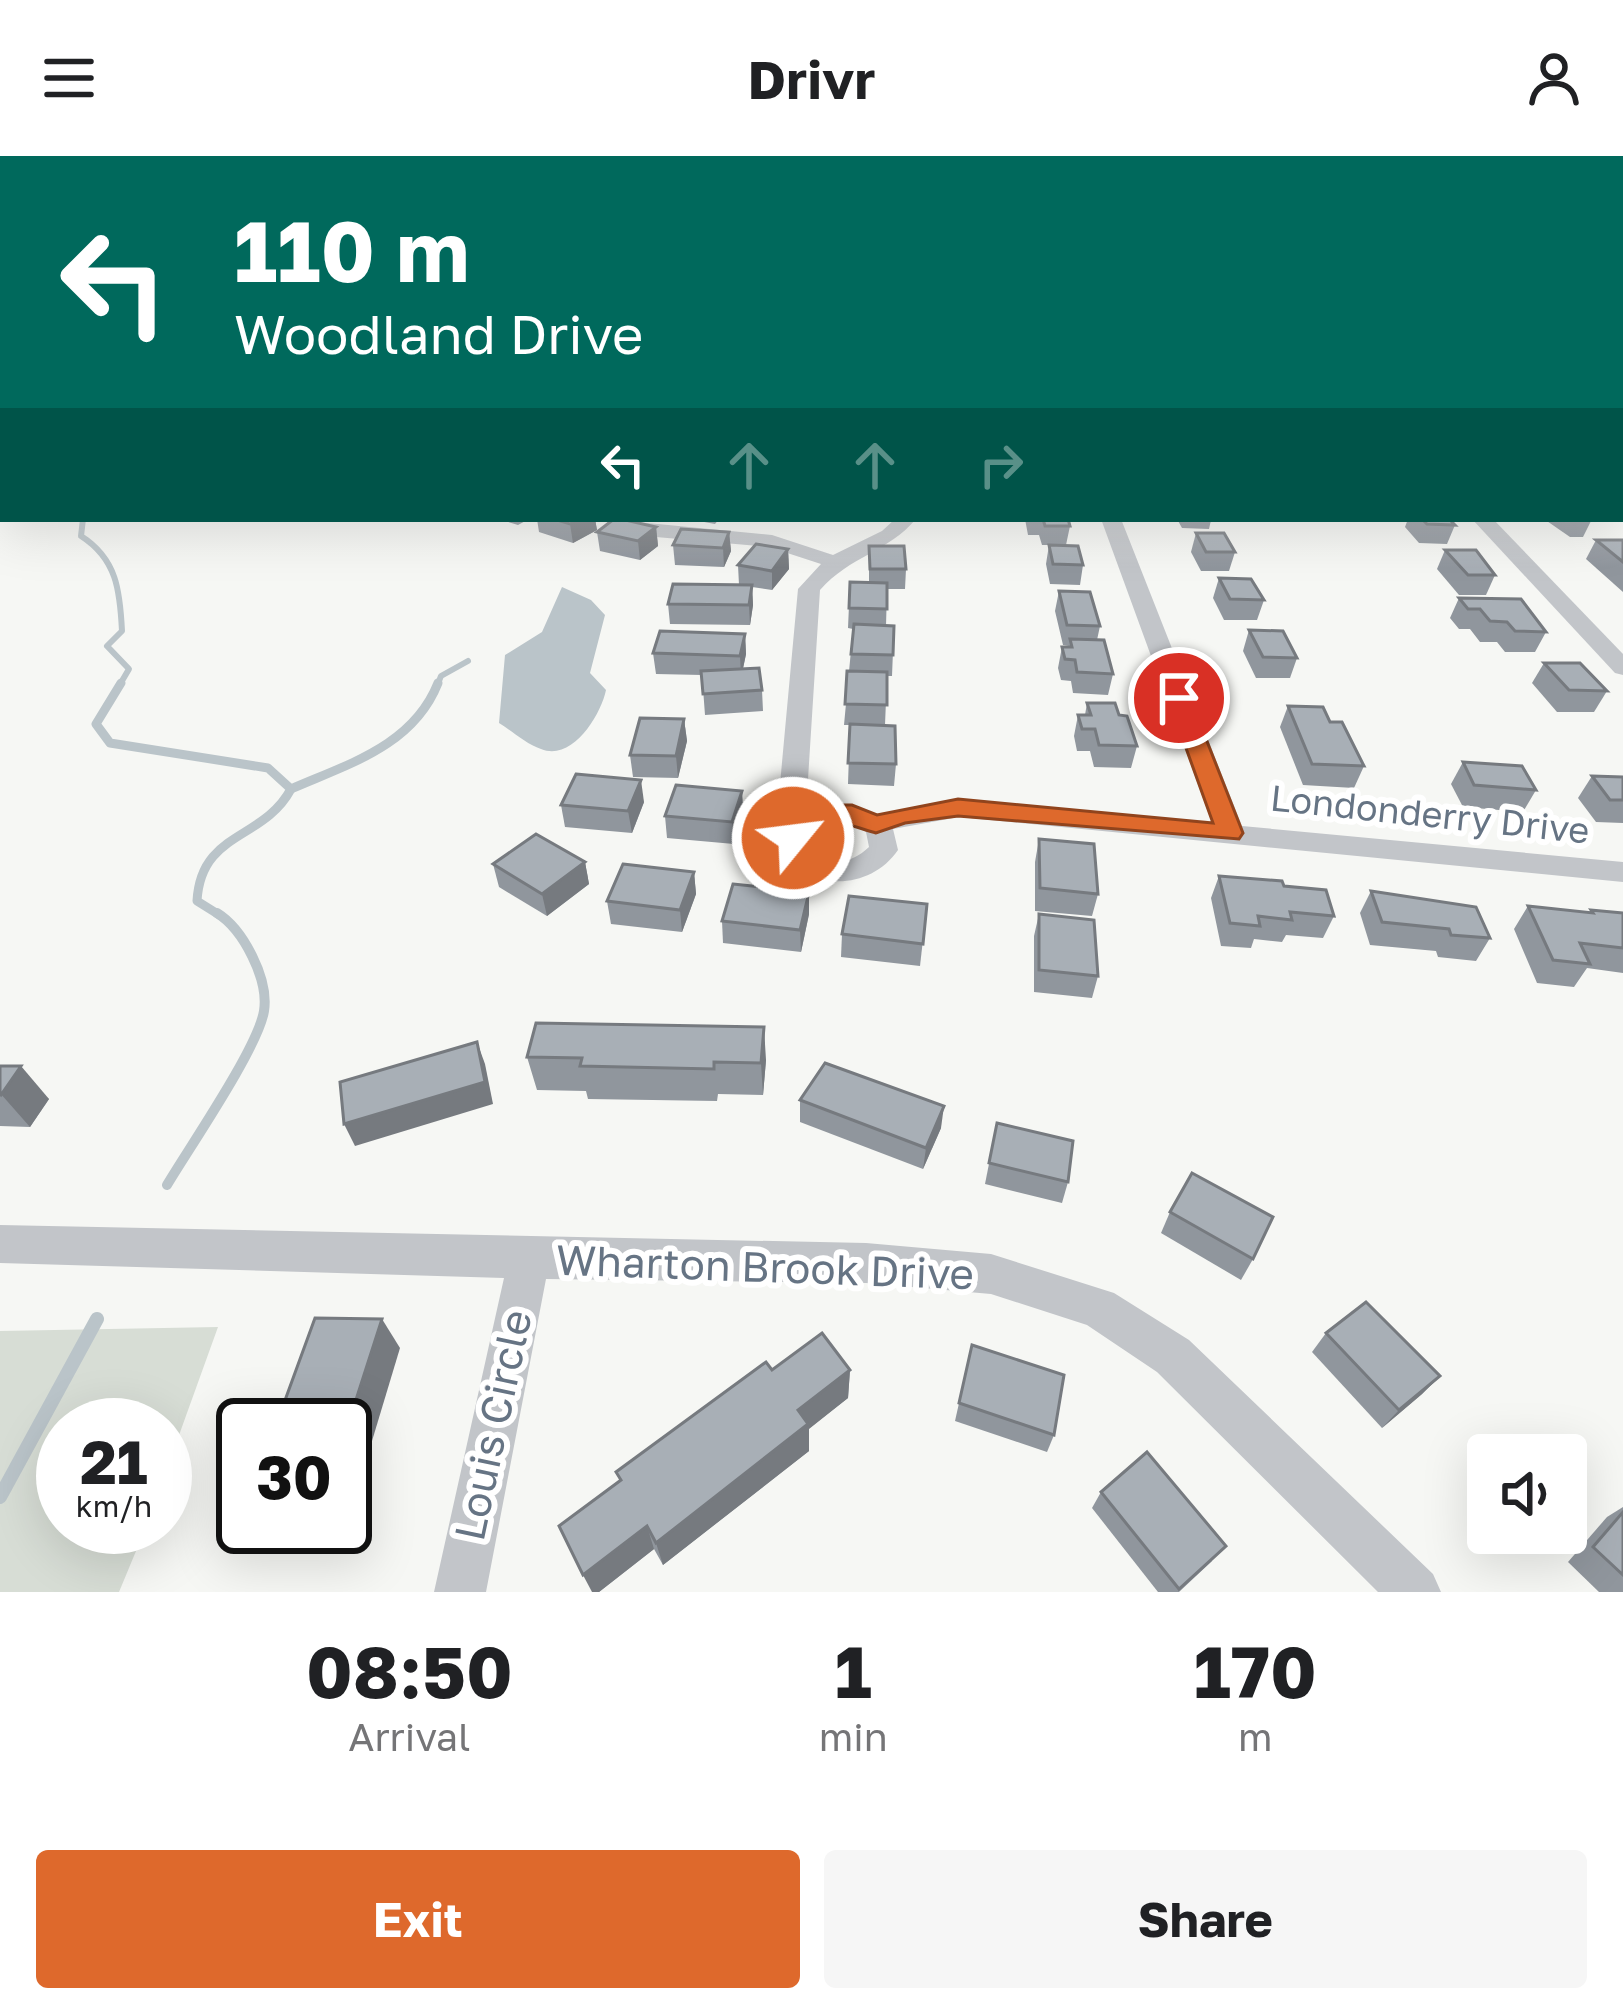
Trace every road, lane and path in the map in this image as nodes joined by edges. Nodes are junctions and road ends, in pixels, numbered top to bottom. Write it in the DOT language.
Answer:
graph roads {
  1 [pos="626,522"];
  2 [pos="903,522"];
  3 [pos="1112,522"];
  4 [pos="1485,522"];
  5 [pos="834,562"];
  6 [pos="1623,668"];
  7 [pos="809,818"];
  8 [pos="876,825"];
  9 [pos="1230,833"];
  10 [pos="1623,872"];
  11 [pos="0,1244"];
  12 [pos="529,1259"];
  13 [pos="460,1592"];
  14 [pos="1414,1592"];
  1 -- 5 [label="street"];
  2 -- 5 [label="street"];
  3 -- 9 [label="street"];
  4 -- 6 [label="street"];
  5 -- 7 [label="street"];
  7 -- 8 [label="street"];
  7 -- 8 [label="street"];
  8 -- 9 [label="street, Londonderry Drive"];
  9 -- 10 [label="street, Londonderry Drive"];
  11 -- 12 [label="street, Wharton Brook Drive"];
  12 -- 13 [label="street, Louis Circle"];
  12 -- 14 [label="street, Wharton Brook Drive"];
}
